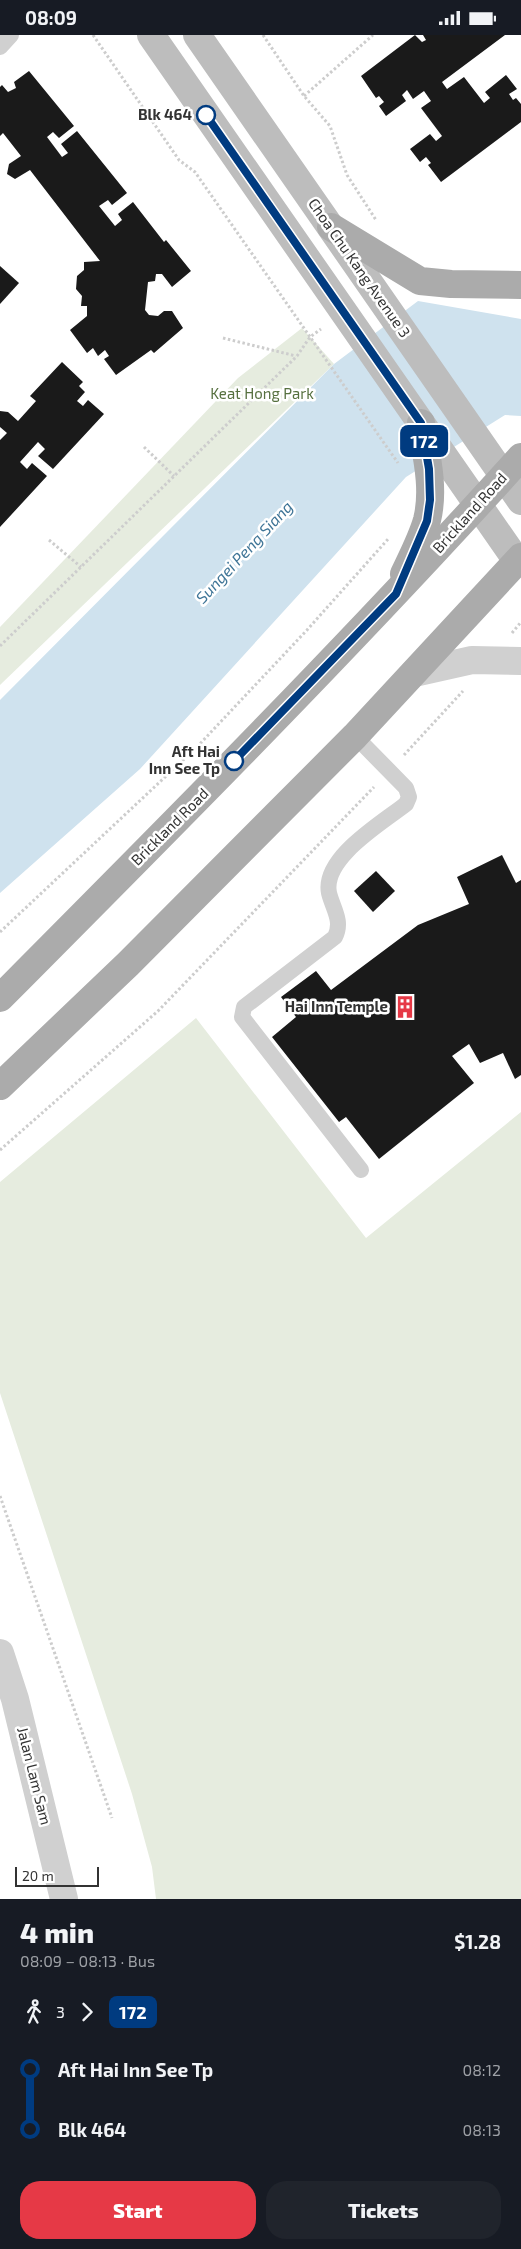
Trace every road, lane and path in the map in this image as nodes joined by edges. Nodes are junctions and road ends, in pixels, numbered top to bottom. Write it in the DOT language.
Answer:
graph roads {
  1 [pos="11,35"];
  2 [pos="93,35"];
  3 [pos="150,35"];
  4 [pos="197,35"];
  5 [pos="263,35"];
  6 [pos="373,35"];
  7 [pos="0,47"];
  8 [pos="304,97"];
  9 [pos="377,221"];
  10 [pos="331,227"];
  11 [pos="520,285"];
  12 [pos="350,321"];
  13 [pos="310,337"];
  14 [pos="223,338"];
  15 [pos="297,356"];
  16 [pos="421,423"];
  17 [pos="144,447"];
  18 [pos="512,466"];
  19 [pos="427,468"];
  20 [pos="174,476"];
  21 [pos="521,501"];
  22 [pos="477,505"];
  23 [pos="391,535"];
  24 [pos="49,540"];
  25 [pos="519,559"];
  26 [pos="81,567"];
  27 [pos="396,594"];
  28 [pos="521,622"];
  29 [pos="0,646"];
  30 [pos="491,659"];
  31 [pos="521,661"];
  32 [pos="414,673"];
  33 [pos="355,736"];
  34 [pos="391,770"];
  35 [pos="0,932"];
  36 [pos="0,998"];
  37 [pos="0,1086"];
  38 [pos="0,1150"];
  39 [pos="360,1170"];
  40 [pos="0,1496"];
  41 [pos="0,1653"];
  42 [pos="7,1701"];
  43 [pos="112,1818"];
  44 [pos="64,1899"];
  1 -- 7 [label="lane"];
  2 -- 13 [label="path"];
  3 -- 12 [label="street"];
  4 -- 10 [label="street, Choa Chu Kang Avenue 3"];
  5 -- 8 [label="path"];
  6 -- 8 [label="path"];
  8 -- 9 [label="path"];
  10 -- 11 [label="main road"];
  10 -- 18 [label="street, Choa Chu Kang Avenue 3"];
  12 -- 13 [label="path"];
  12 -- 16 [label="street"];
  13 -- 15 [label="path"];
  13 -- 19 [label="path"];
  14 -- 15 [label="path"];
  15 -- 20 [label="path"];
  16 -- 19 [label="main road"];
  17 -- 20 [label="path"];
  18 -- 21 [label="street, Choa Chu Kang Avenue 3"];
  18 -- 22 [label="main road, Brickland Road"];
  19 -- 22 [label="street"];
  19 -- 27 [label="main road"];
  20 -- 26 [label="path"];
  22 -- 25 [label="street"];
  22 -- 27 [label="main road, Brickland Road"];
  23 -- 35 [label="path"];
  24 -- 26 [label="path"];
  25 -- 32 [label="main road"];
  26 -- 29 [label="path"];
  27 -- 36 [label="main road, Brickland Road"];
  28 -- 30 [label="path"];
  30 -- 31 [label="street"];
  30 -- 32 [label="street"];
  30 -- 34 [label="path"];
  32 -- 33 [label="main road"];
  33 -- 34 [label="lane"];
  33 -- 37 [label="main road"];
  34 -- 38 [label="path"];
  34 -- 39 [label="lane"];
  40 -- 43 [label="path"];
  41 -- 42 [label="street, Jalan Lam Sam"];
  42 -- 44 [label="street, Jalan Lam Sam"];
}
